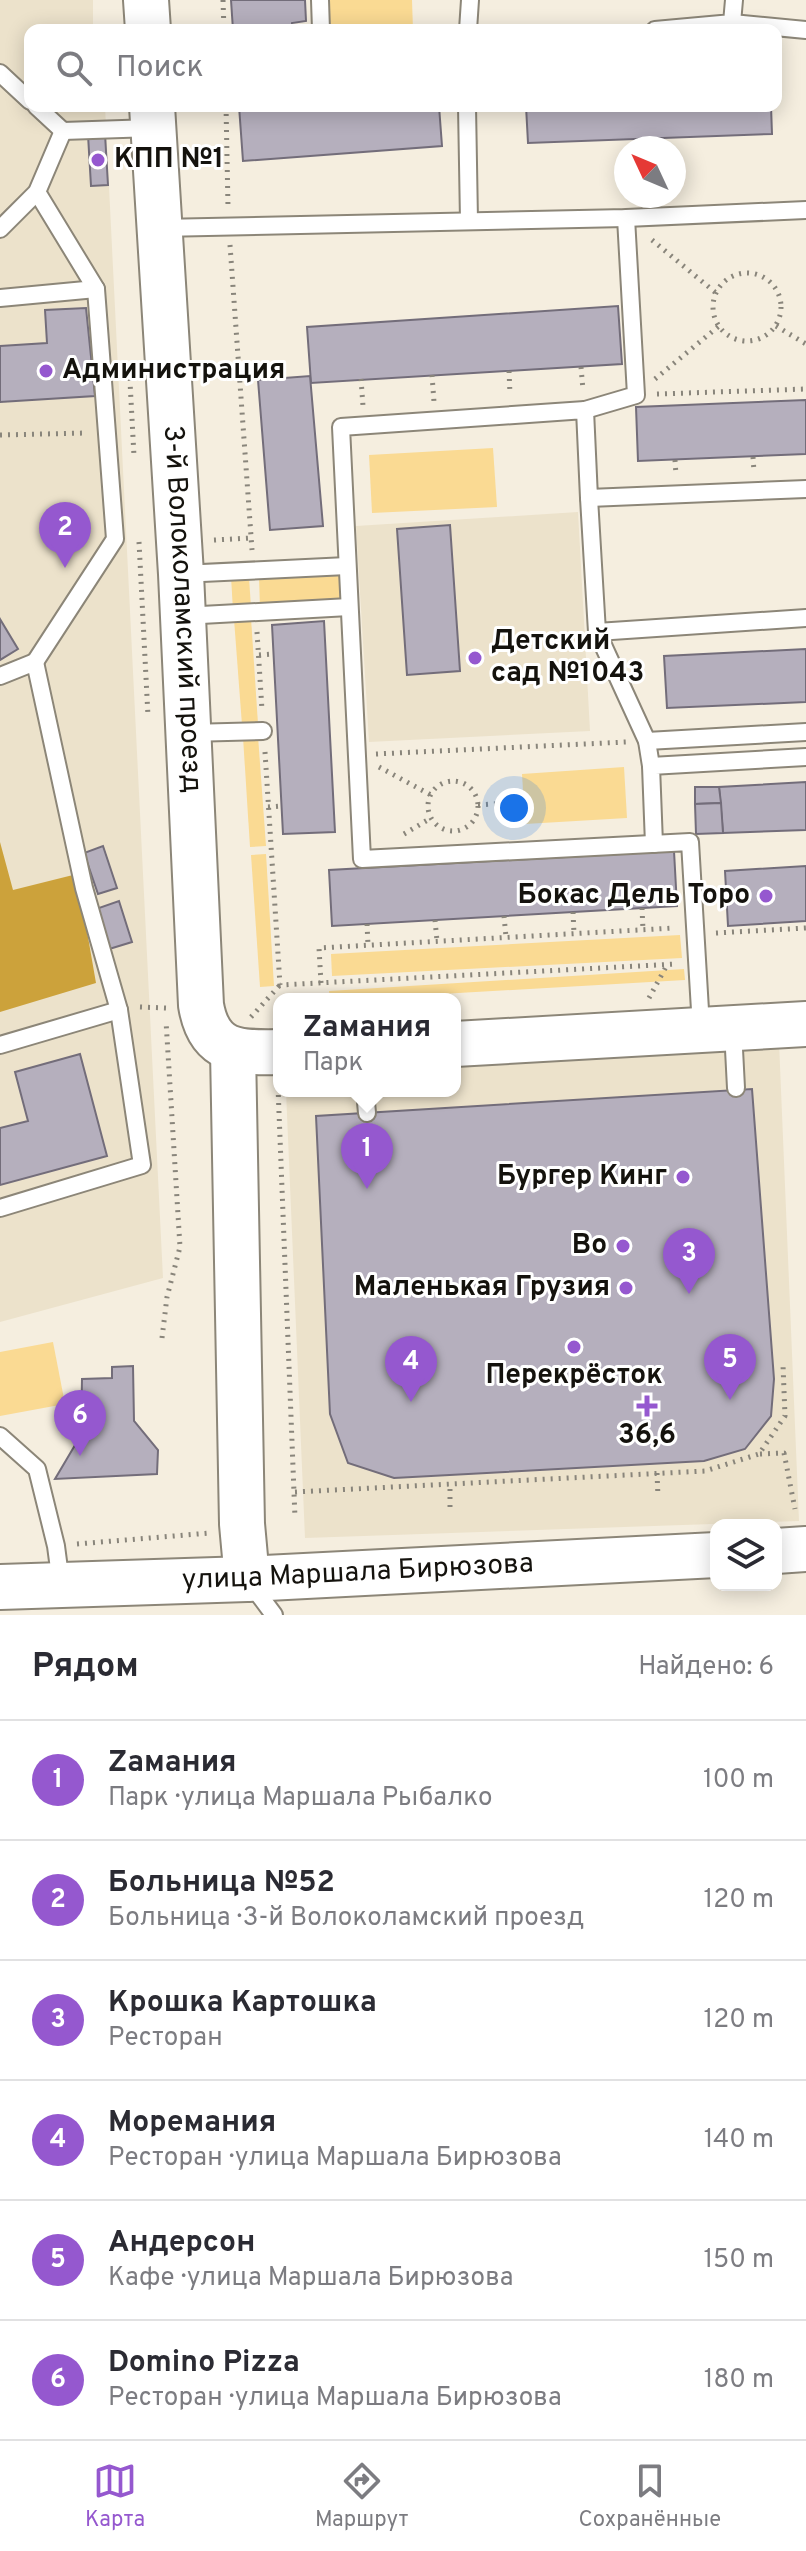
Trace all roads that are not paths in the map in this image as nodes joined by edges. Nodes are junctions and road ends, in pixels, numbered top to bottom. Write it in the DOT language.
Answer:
graph roads {
  1 [pos="146,0"];
  2 [pos="320,0"];
  3 [pos="470,0"];
  4 [pos="734,0"];
  5 [pos="732,23"];
  6 [pos="148,24"];
  7 [pos="321,24"];
  8 [pos="468,24"];
  9 [pos="721,24"];
  10 [pos="743,24"];
  11 [pos="782,28"];
  12 [pos="806,30"];
  13 [pos="0,73"];
  14 [pos="24,95"];
  15 [pos="42,112"];
  16 [pos="467,112"];
  17 [pos="152,117"];
  18 [pos="63,131"];
  19 [pos="37,192"];
  20 [pos="806,210"];
  21 [pos="626,218"];
  22 [pos="469,221"];
  23 [pos="158,228"];
  24 [pos="0,229"];
  25 [pos="96,289"];
  26 [pos="0,298"];
  27 [pos="585,410"];
  28 [pos="806,489"];
  29 [pos="589,498"];
  30 [pos="347,566"];
  31 [pos="188,577"];
  32 [pos="349,607"];
  33 [pos="806,618"];
  34 [pos="597,632"];
  35 [pos="35,662"];
  36 [pos="0,676"];
  37 [pos="168,727"];
  38 [pos="263,731"];
  39 [pos="806,732"];
  40 [pos="647,741"];
  41 [pos="806,757"];
  42 [pos="651,766"];
  43 [pos="654,844"];
  44 [pos="119,1010"];
  45 [pos="806,1024"];
  46 [pos="717,1028"];
  47 [pos="461,1044"];
  48 [pos="0,1045"];
  49 [pos="260,1054"];
  50 [pos="736,1088"];
  51 [pos="366,1097"];
  52 [pos="367,1113"];
  53 [pos="0,1208"];
  54 [pos="0,1436"];
  55 [pos="801,1529"];
  56 [pos="782,1546"];
  57 [pos="710,1555"];
  58 [pos="59,1565"];
  59 [pos="247,1579"];
  60 [pos="0,1587"];
  61 [pos="274,1615"];
  1 -- 6 [label="street"];
  2 -- 7 [label="lane"];
  3 -- 8 [label="lane"];
  4 -- 5 [label="lane"];
  5 -- 9 [label="lane"];
  5 -- 10 [label="lane"];
  11 -- 12 [label="lane"];
  13 -- 14 [label="lane"];
  15 -- 18 [label="lane"];
  16 -- 22 [label="lane"];
  17 -- 18 [label="lane"];
  17 -- 23 [label="street, 3-й Волоколамский проезд"];
  18 -- 19 [label="lane"];
  19 -- 24 [label="lane"];
  19 -- 25 [label="lane"];
  20 -- 21 [label="lane"];
  21 -- 22 [label="lane"];
  21 -- 27 [label="lane"];
  22 -- 23 [label="lane"];
  23 -- 31 [label="street, 3-й Волоколамский проезд"];
  25 -- 26 [label="lane"];
  25 -- 35 [label="lane"];
  27 -- 29 [label="lane"];
  27 -- 30 [label="lane"];
  28 -- 29 [label="lane"];
  29 -- 34 [label="lane"];
  30 -- 31 [label="lane"];
  30 -- 32 [label="lane"];
  31 -- 32 [label="lane"];
  31 -- 37 [label="street, 3-й Волоколамский проезд"];
  32 -- 43 [label="lane"];
  33 -- 34 [label="lane"];
  34 -- 40 [label="lane"];
  35 -- 36 [label="lane"];
  35 -- 44 [label="lane"];
  37 -- 38 [label="lane"];
  37 -- 49 [label="street, 3-й Волоколамский проезд"];
  39 -- 40 [label="lane"];
  40 -- 42 [label="lane"];
  41 -- 42 [label="lane"];
  42 -- 43 [label="lane"];
  43 -- 46 [label="lane"];
  44 -- 48 [label="lane"];
  44 -- 53 [label="lane"];
  45 -- 46 [label="street"];
  46 -- 47 [label="street"];
  46 -- 50 [label="lane"];
  49 -- 59 [label="street"];
  51 -- 52 [label="lane"];
  54 -- 58 [label="lane"];
  55 -- 56 [label="street"];
  57 -- 59 [label="street, улица Маршала Бирюзова"];
  58 -- 59 [label="street, улица Маршала Бирюзова"];
  58 -- 60 [label="street, улица Маршала Бирюзова"];
  59 -- 61 [label="lane"];
}
